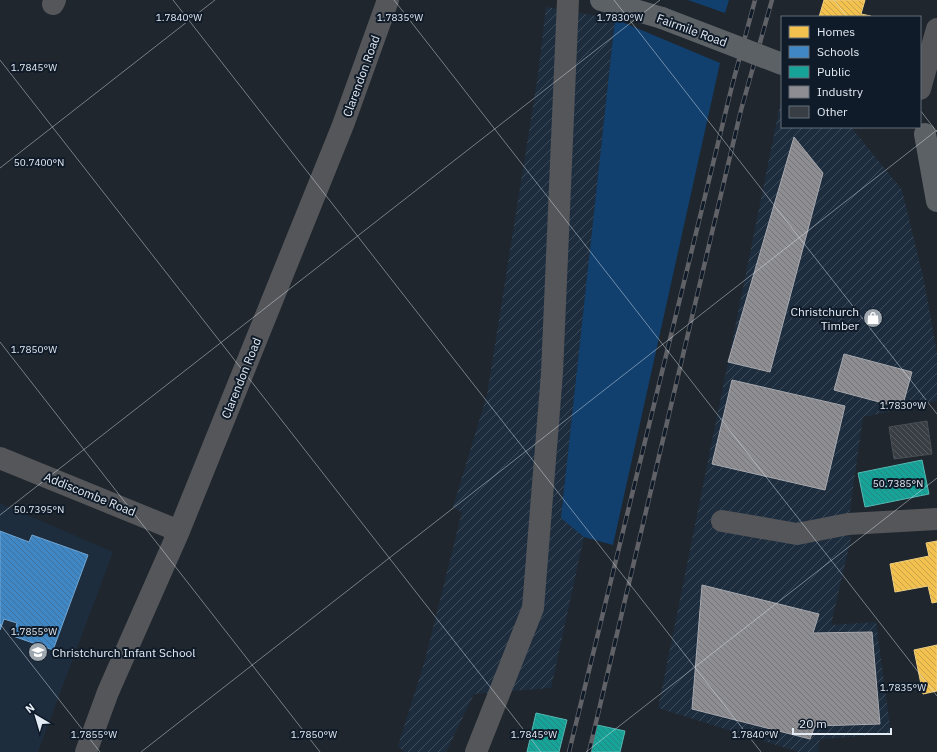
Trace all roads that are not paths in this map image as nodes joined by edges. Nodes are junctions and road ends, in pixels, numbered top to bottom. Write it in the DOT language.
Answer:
graph roads {
  1 [pos="388,0"];
  2 [pos="568,0"];
  3 [pos="602,0"];
  4 [pos="937,29"];
  5 [pos="781,64"];
  6 [pos="921,85"];
  7 [pos="926,133"];
  8 [pos="937,201"];
  9 [pos="0,458"];
  10 [pos="937,519"];
  11 [pos="722,521"];
  12 [pos="179,531"];
  13 [pos="86,752"];
  14 [pos="476,752"];
  1 -- 12 [label="street, Clarendon Road"];
  2 -- 14 [label="street"];
  3 -- 5 [label="main road, Fairmile Road, bridge"];
  4 -- 6 [label="street"];
  7 -- 8 [label="main road"];
  9 -- 12 [label="street, Addiscombe Road"];
  10 -- 11 [label="street"];
  12 -- 13 [label="street, Clarendon Road"];
}
